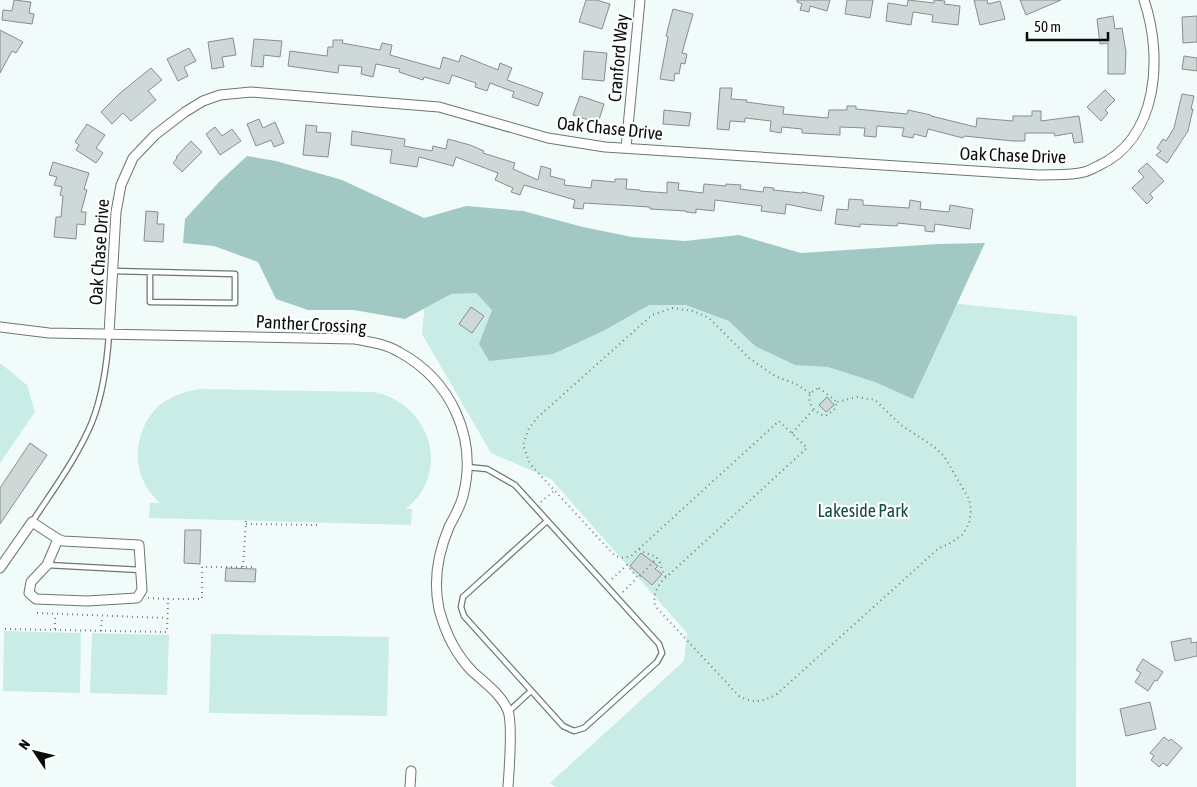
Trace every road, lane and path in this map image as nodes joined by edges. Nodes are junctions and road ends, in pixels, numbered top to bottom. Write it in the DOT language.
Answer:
graph roads {
  1 [pos="640,0"];
  2 [pos="1144,0"];
  3 [pos="626,148"];
  4 [pos="113,271"];
  5 [pos="150,272"];
  6 [pos="0,327"];
  7 [pos="109,334"];
  8 [pos="810,393"];
  9 [pos="837,402"];
  10 [pos="814,410"];
  11 [pos="792,433"];
  12 [pos="467,467"];
  13 [pos="554,491"];
  14 [pos="541,502"];
  15 [pos="547,521"];
  16 [pos="32,522"];
  17 [pos="319,525"];
  18 [pos="58,539"];
  19 [pos="639,549"];
  20 [pos="657,558"];
  21 [pos="48,565"];
  22 [pos="243,567"];
  23 [pos="254,567"];
  24 [pos="0,568"];
  25 [pos="141,570"];
  26 [pos="666,577"];
  27 [pos="638,578"];
  28 [pos="612,579"];
  29 [pos="623,592"];
  30 [pos="138,597"];
  31 [pos="168,599"];
  32 [pos="37,614"];
  33 [pos="55,614"];
  34 [pos="102,616"];
  35 [pos="167,618"];
  36 [pos="5,628"];
  37 [pos="55,630"];
  38 [pos="101,631"];
  39 [pos="531,691"];
  40 [pos="508,712"];
  41 [pos="411,771"];
  42 [pos="410,787"];
  43 [pos="508,787"];
  1 -- 3 [label="street, Cranford Way"];
  2 -- 3 [label="street, Oak Chase Drive"];
  3 -- 4 [label="street, Oak Chase Drive"];
  4 -- 5 [label="lane"];
  4 -- 7 [label="street, Oak Chase Drive"];
  5 -- 5 [label="lane"];
  6 -- 7 [label="street, Panther Crossing"];
  7 -- 12 [label="street, Panther Crossing"];
  7 -- 16 [label="lane"];
  8 -- 9 [label="path"];
  8 -- 10 [label="path"];
  8 -- 13 [label="path"];
  9 -- 10 [label="path"];
  9 -- 26 [label="path"];
  10 -- 11 [label="path"];
  11 -- 19 [label="path"];
  11 -- 26 [label="path"];
  12 -- 15 [label="lane"];
  12 -- 40 [label="street, Panther Crossing"];
  13 -- 14 [label="path"];
  13 -- 19 [label="path"];
  15 -- 39 [label="lane"];
  15 -- 39 [label="lane"];
  16 -- 18 [label="street"];
  16 -- 24 [label="street"];
  17 -- 22 [label="path"];
  18 -- 21 [label="street"];
  18 -- 25 [label="street"];
  19 -- 20 [label="path"];
  20 -- 26 [label="path"];
  20 -- 27 [label="path"];
  21 -- 25 [label="lane"];
  21 -- 30 [label="street"];
  22 -- 23 [label="path"];
  22 -- 31 [label="path"];
  25 -- 30 [label="street"];
  27 -- 28 [label="path"];
  27 -- 29 [label="path"];
  30 -- 31 [label="path"];
  31 -- 35 [label="path"];
  32 -- 33 [label="path"];
  33 -- 34 [label="path"];
  33 -- 37 [label="path"];
  34 -- 35 [label="path"];
  34 -- 38 [label="path"];
  35 -- 38 [label="path"];
  36 -- 37 [label="path"];
  37 -- 38 [label="path"];
  39 -- 40 [label="lane"];
  40 -- 43 [label="street"];
  41 -- 42 [label="street"];
}
